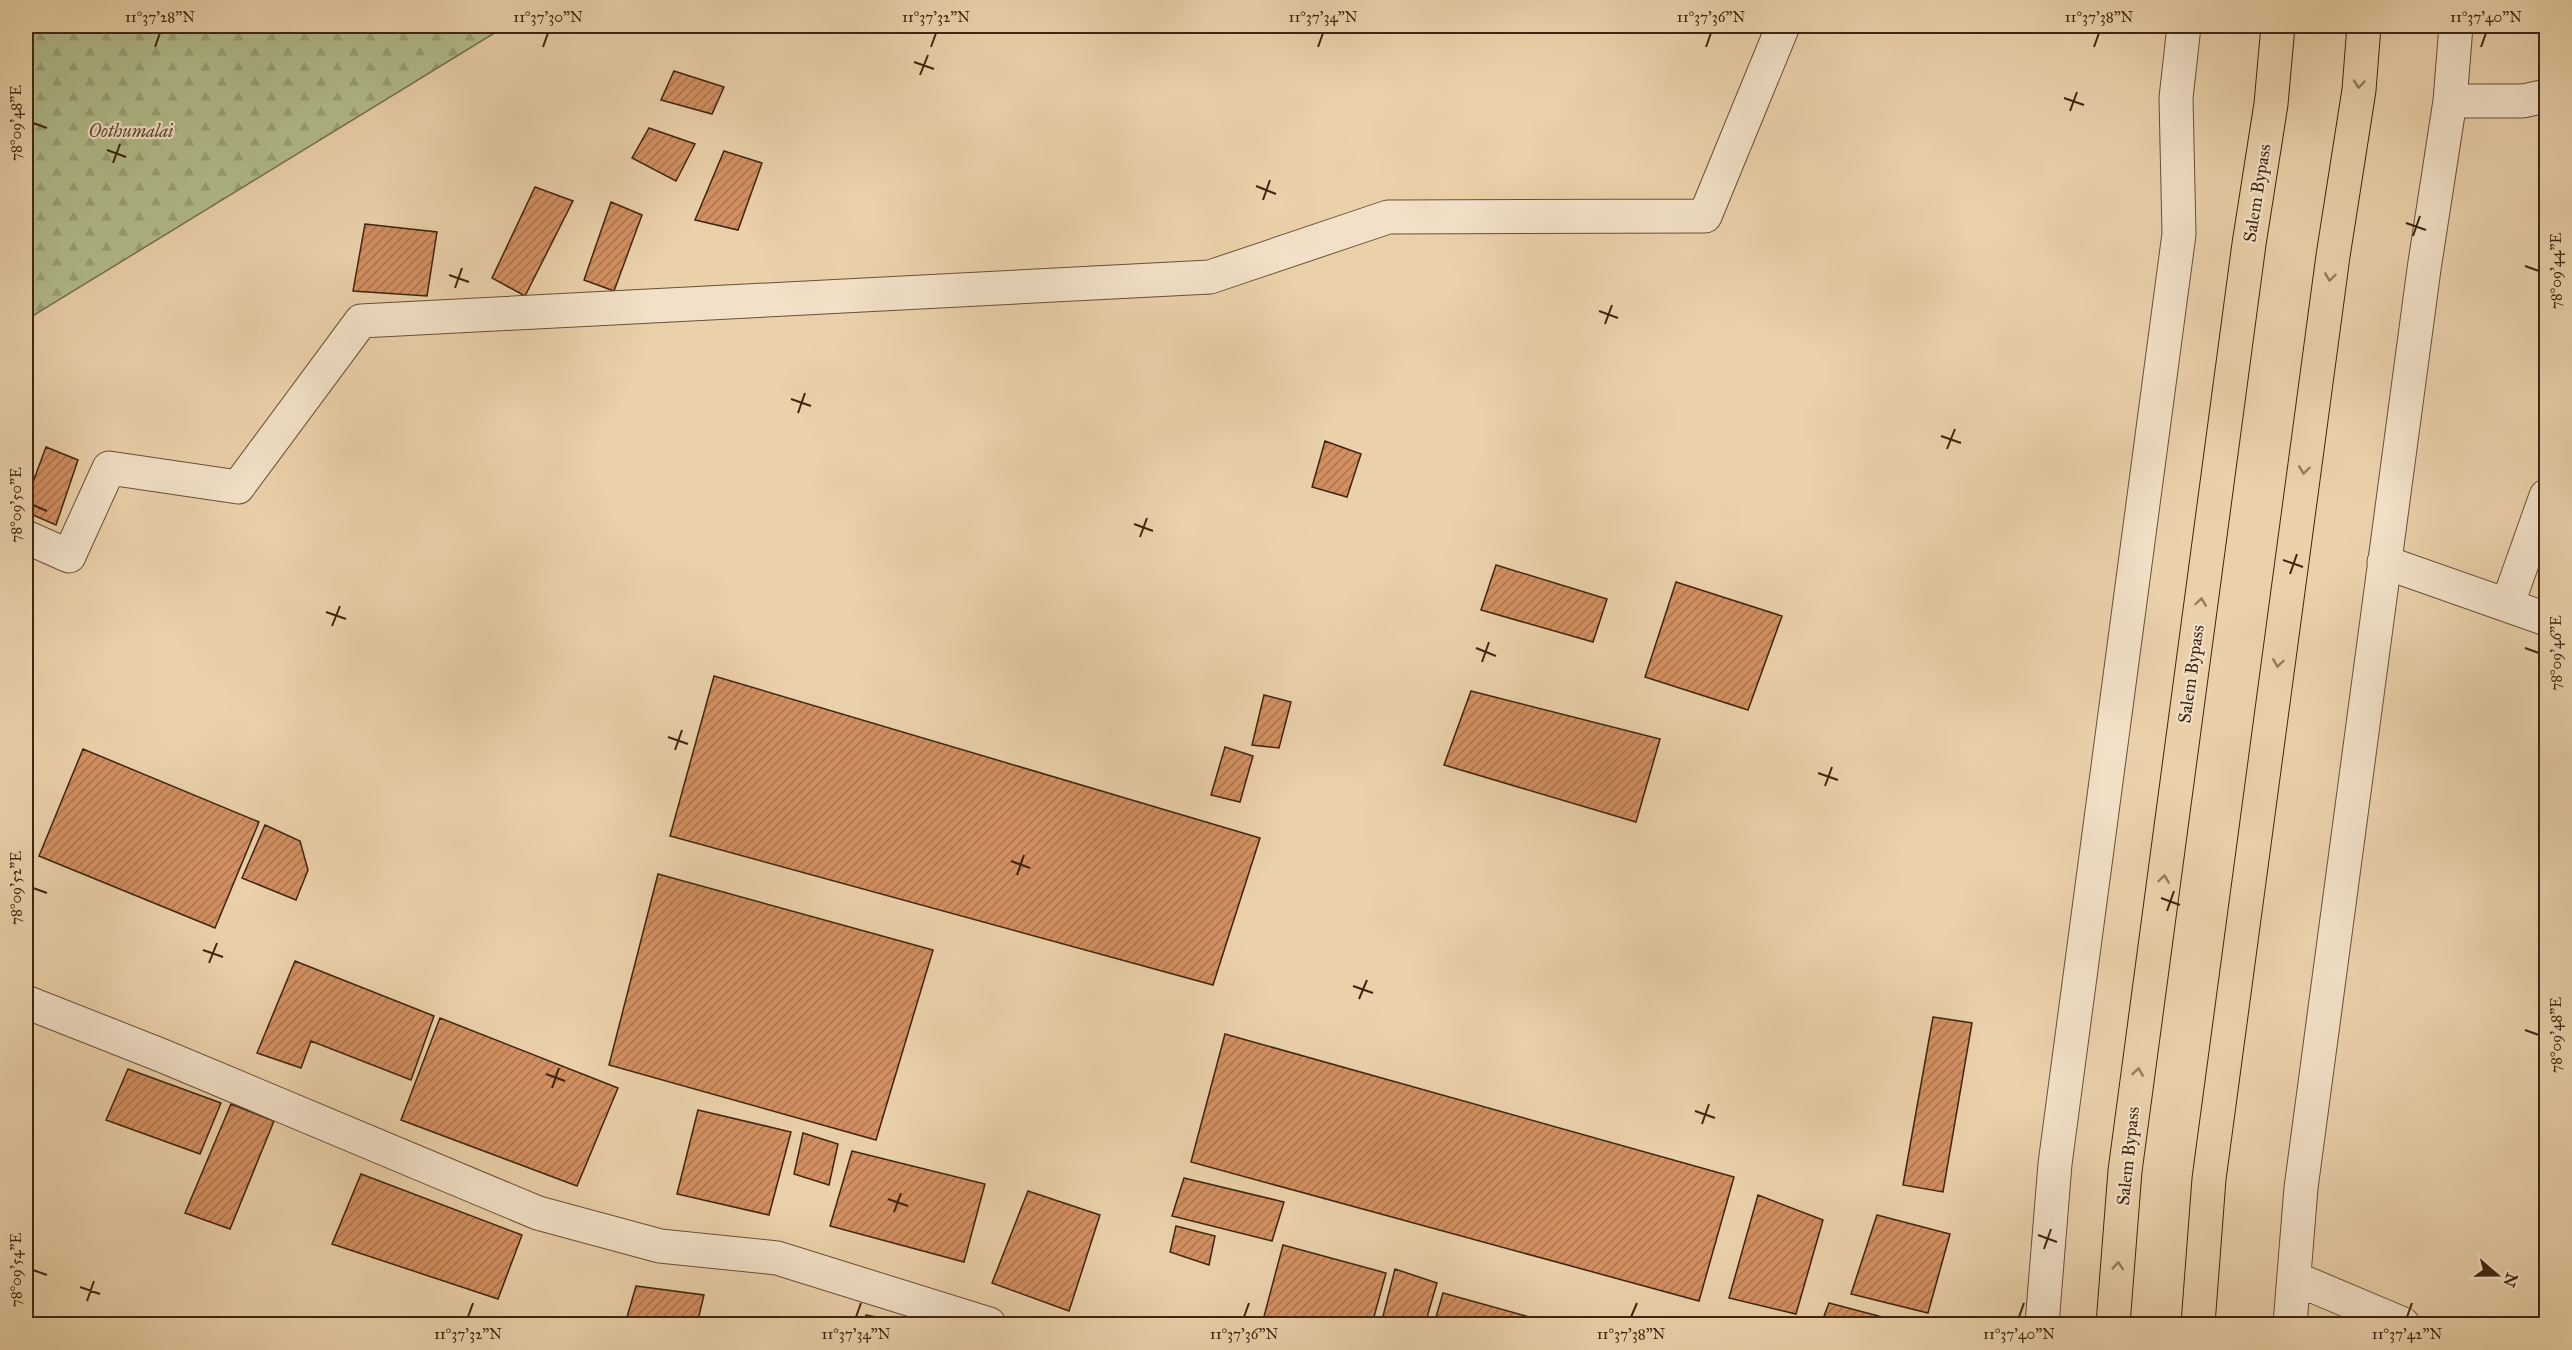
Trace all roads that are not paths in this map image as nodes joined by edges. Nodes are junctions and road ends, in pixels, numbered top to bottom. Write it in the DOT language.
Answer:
graph roads {
  1 [pos="1783,26"];
  2 [pos="2184,26"];
  3 [pos="2278,26"];
  4 [pos="2364,26"];
  5 [pos="2456,26"];
  6 [pos="2547,96"];
  7 [pos="2450,101"];
  8 [pos="2547,496"];
  9 [pos="26,537"];
  10 [pos="2384,562"];
  11 [pos="2508,603"];
  12 [pos="2547,619"];
  13 [pos="26,1002"];
  14 [pos="2294,1278"];
  15 [pos="989,1324"];
  16 [pos="2042,1324"];
  17 [pos="2113,1324"];
  18 [pos="2198,1324"];
  19 [pos="2290,1324"];
  20 [pos="2403,1324"];
  1 -- 9 [label="street"];
  2 -- 16 [label="street"];
  17 -- 3 [label="highway, Salem Bypass, one-way"];
  4 -- 18 [label="highway, one-way"];
  5 -- 7 [label="street"];
  6 -- 7 [label="street"];
  7 -- 10 [label="street"];
  8 -- 11 [label="street"];
  10 -- 11 [label="street"];
  10 -- 14 [label="street"];
  11 -- 12 [label="street"];
  13 -- 15 [label="street"];
  14 -- 19 [label="street"];
  14 -- 20 [label="street"];
}
